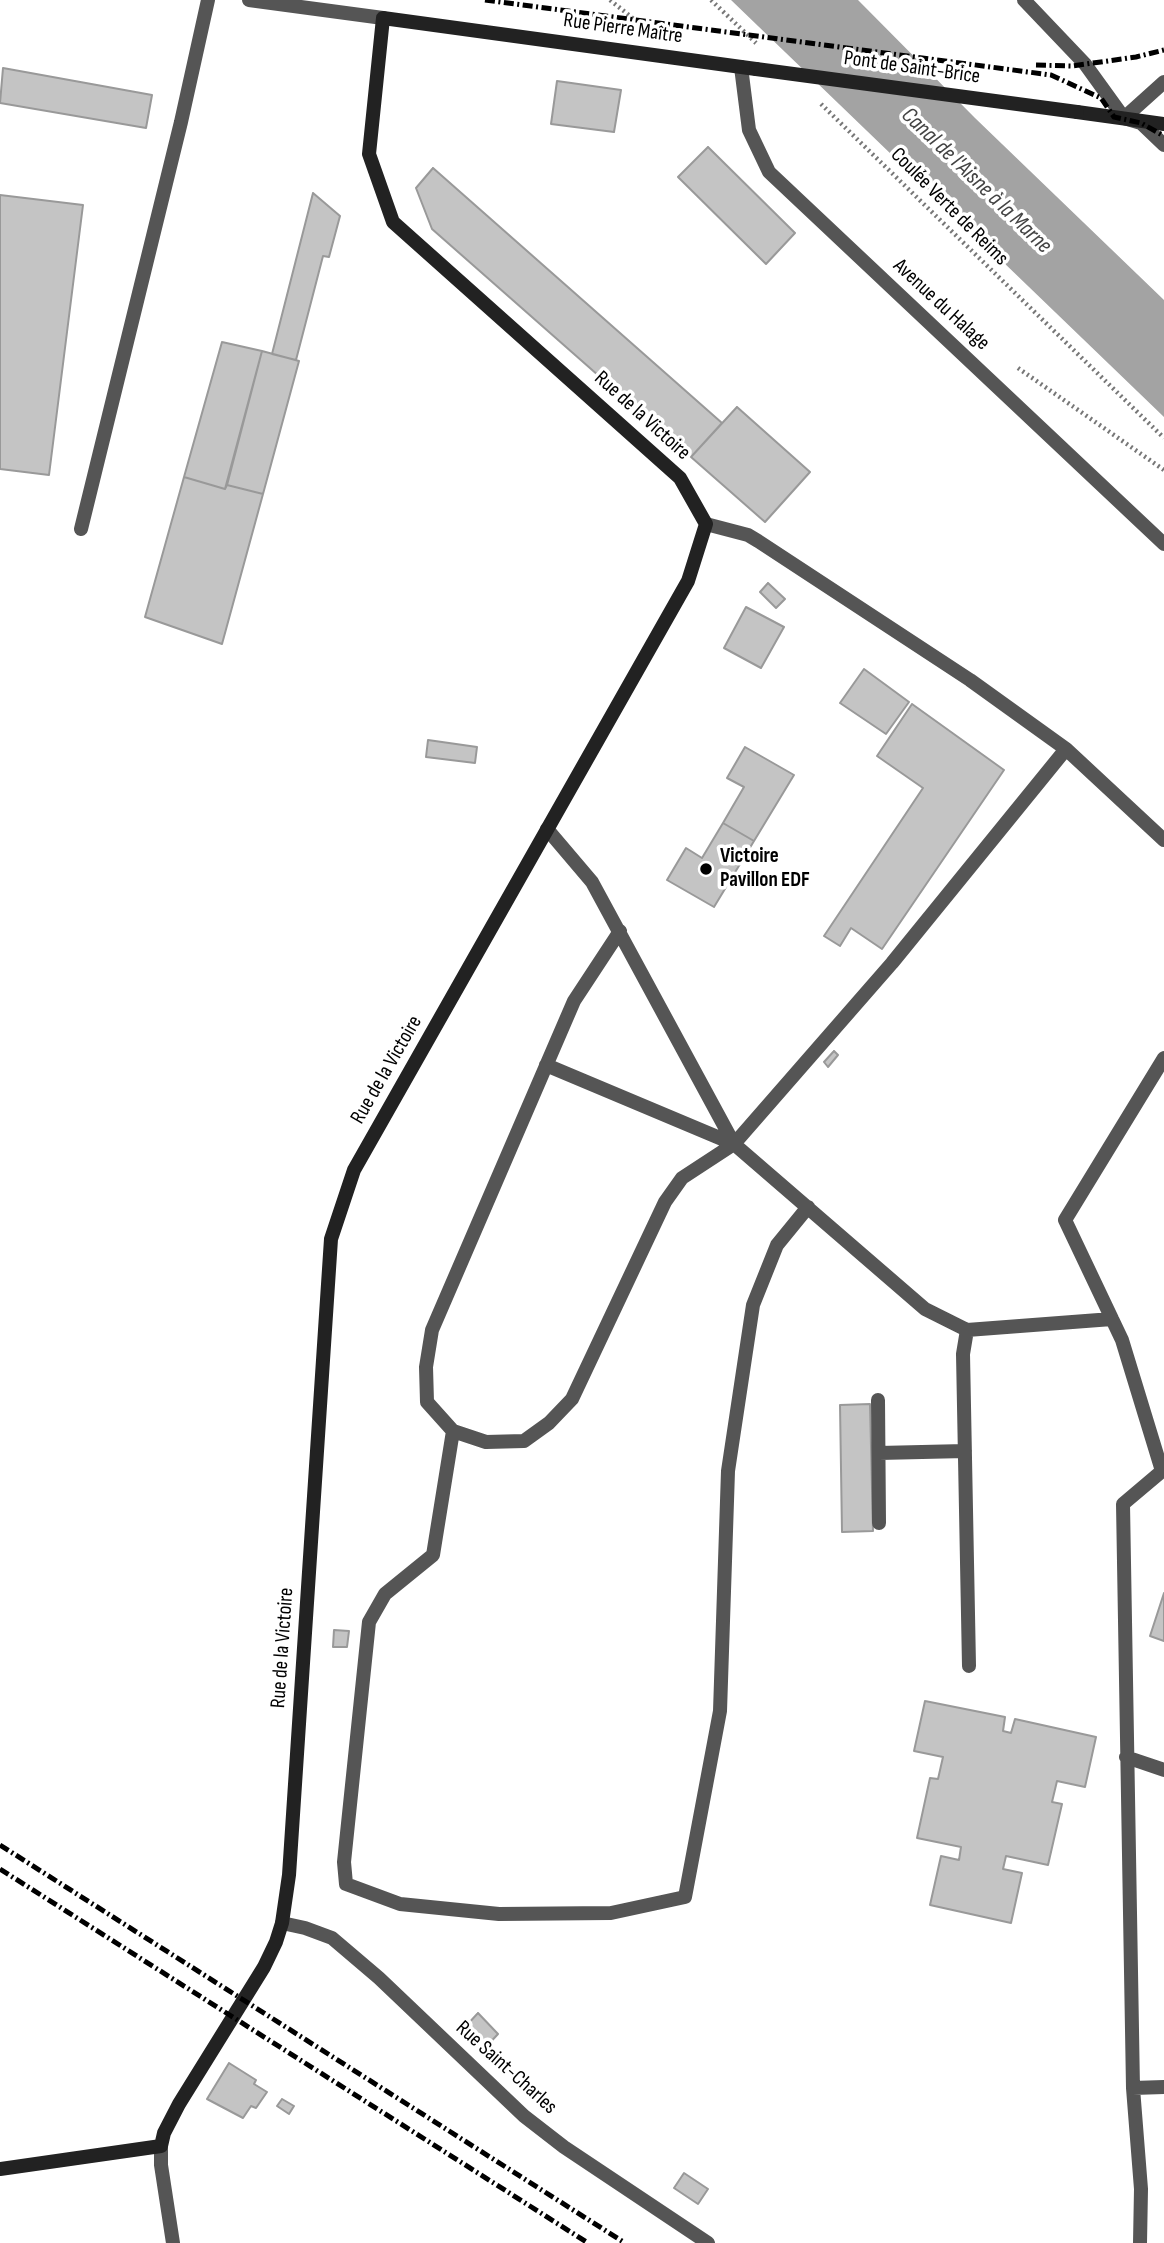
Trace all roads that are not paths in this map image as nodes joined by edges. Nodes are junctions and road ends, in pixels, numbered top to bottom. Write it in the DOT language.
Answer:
graph roads {
  1 [pos="208,0"];
  2 [pos="249,0"];
  3 [pos="1024,0"];
  4 [pos="383,18"];
  5 [pos="741,67"];
  6 [pos="1164,82"];
  7 [pos="1124,118"];
  8 [pos="1164,124"];
  9 [pos="1164,145"];
  10 [pos="706,524"];
  11 [pos="81,528"];
  12 [pos="1164,544"];
  13 [pos="1066,749"];
  14 [pos="547,829"];
  15 [pos="1164,840"];
  16 [pos="620,932"];
  17 [pos="1164,1058"];
  18 [pos="546,1065"];
  19 [pos="734,1144"];
  20 [pos="808,1207"];
  21 [pos="1112,1319"];
  22 [pos="967,1330"];
  23 [pos="878,1400"];
  24 [pos="453,1431"];
  25 [pos="965,1451"];
  26 [pos="879,1453"];
  27 [pos="1163,1471"];
  28 [pos="879,1523"];
  29 [pos="969,1667"];
  30 [pos="1126,1757"];
  31 [pos="1164,1770"];
  32 [pos="282,1923"];
  33 [pos="1164,2087"];
  34 [pos="1133,2088"];
  35 [pos="161,2146"];
  36 [pos="0,2169"];
  37 [pos="173,2243"];
  38 [pos="708,2243"];
  39 [pos="1140,2243"];
  1 -- 11 [label="street"];
  2 -- 4 [label="street, Rue Pierre Maître"];
  3 -- 7 [label="street"];
  4 -- 5 [label="street, Rue Pierre Maître"];
  4 -- 10 [label="street, Rue de la Victoire"];
  5 -- 7 [label="street, Pont de Saint-Brice, bridge"];
  5 -- 12 [label="street, Avenue du Halage"];
  6 -- 7 [label="street"];
  7 -- 8 [label="street"];
  7 -- 9 [label="street"];
  10 -- 13 [label="street"];
  10 -- 14 [label="street, Rue de la Victoire"];
  13 -- 15 [label="street"];
  13 -- 19 [label="street"];
  14 -- 16 [label="street"];
  14 -- 32 [label="street, Rue de la Victoire"];
  16 -- 18 [label="street"];
  16 -- 19 [label="street"];
  17 -- 21 [label="street"];
  18 -- 19 [label="street"];
  18 -- 24 [label="street"];
  19 -- 20 [label="street"];
  19 -- 24 [label="street"];
  20 -- 22 [label="street"];
  20 -- 24 [label="street"];
  21 -- 22 [label="street"];
  21 -- 27 [label="street"];
  22 -- 25 [label="street"];
  23 -- 26 [label="street"];
  25 -- 26 [label="street"];
  25 -- 29 [label="street"];
  26 -- 28 [label="street"];
  27 -- 30 [label="street"];
  30 -- 31 [label="street"];
  30 -- 34 [label="street"];
  32 -- 35 [label="street, Rue de la Victoire"];
  32 -- 38 [label="street, Rue Saint-Charles"];
  33 -- 34 [label="street"];
  34 -- 39 [label="street"];
  35 -- 36 [label="street"];
  35 -- 37 [label="street"];
}
